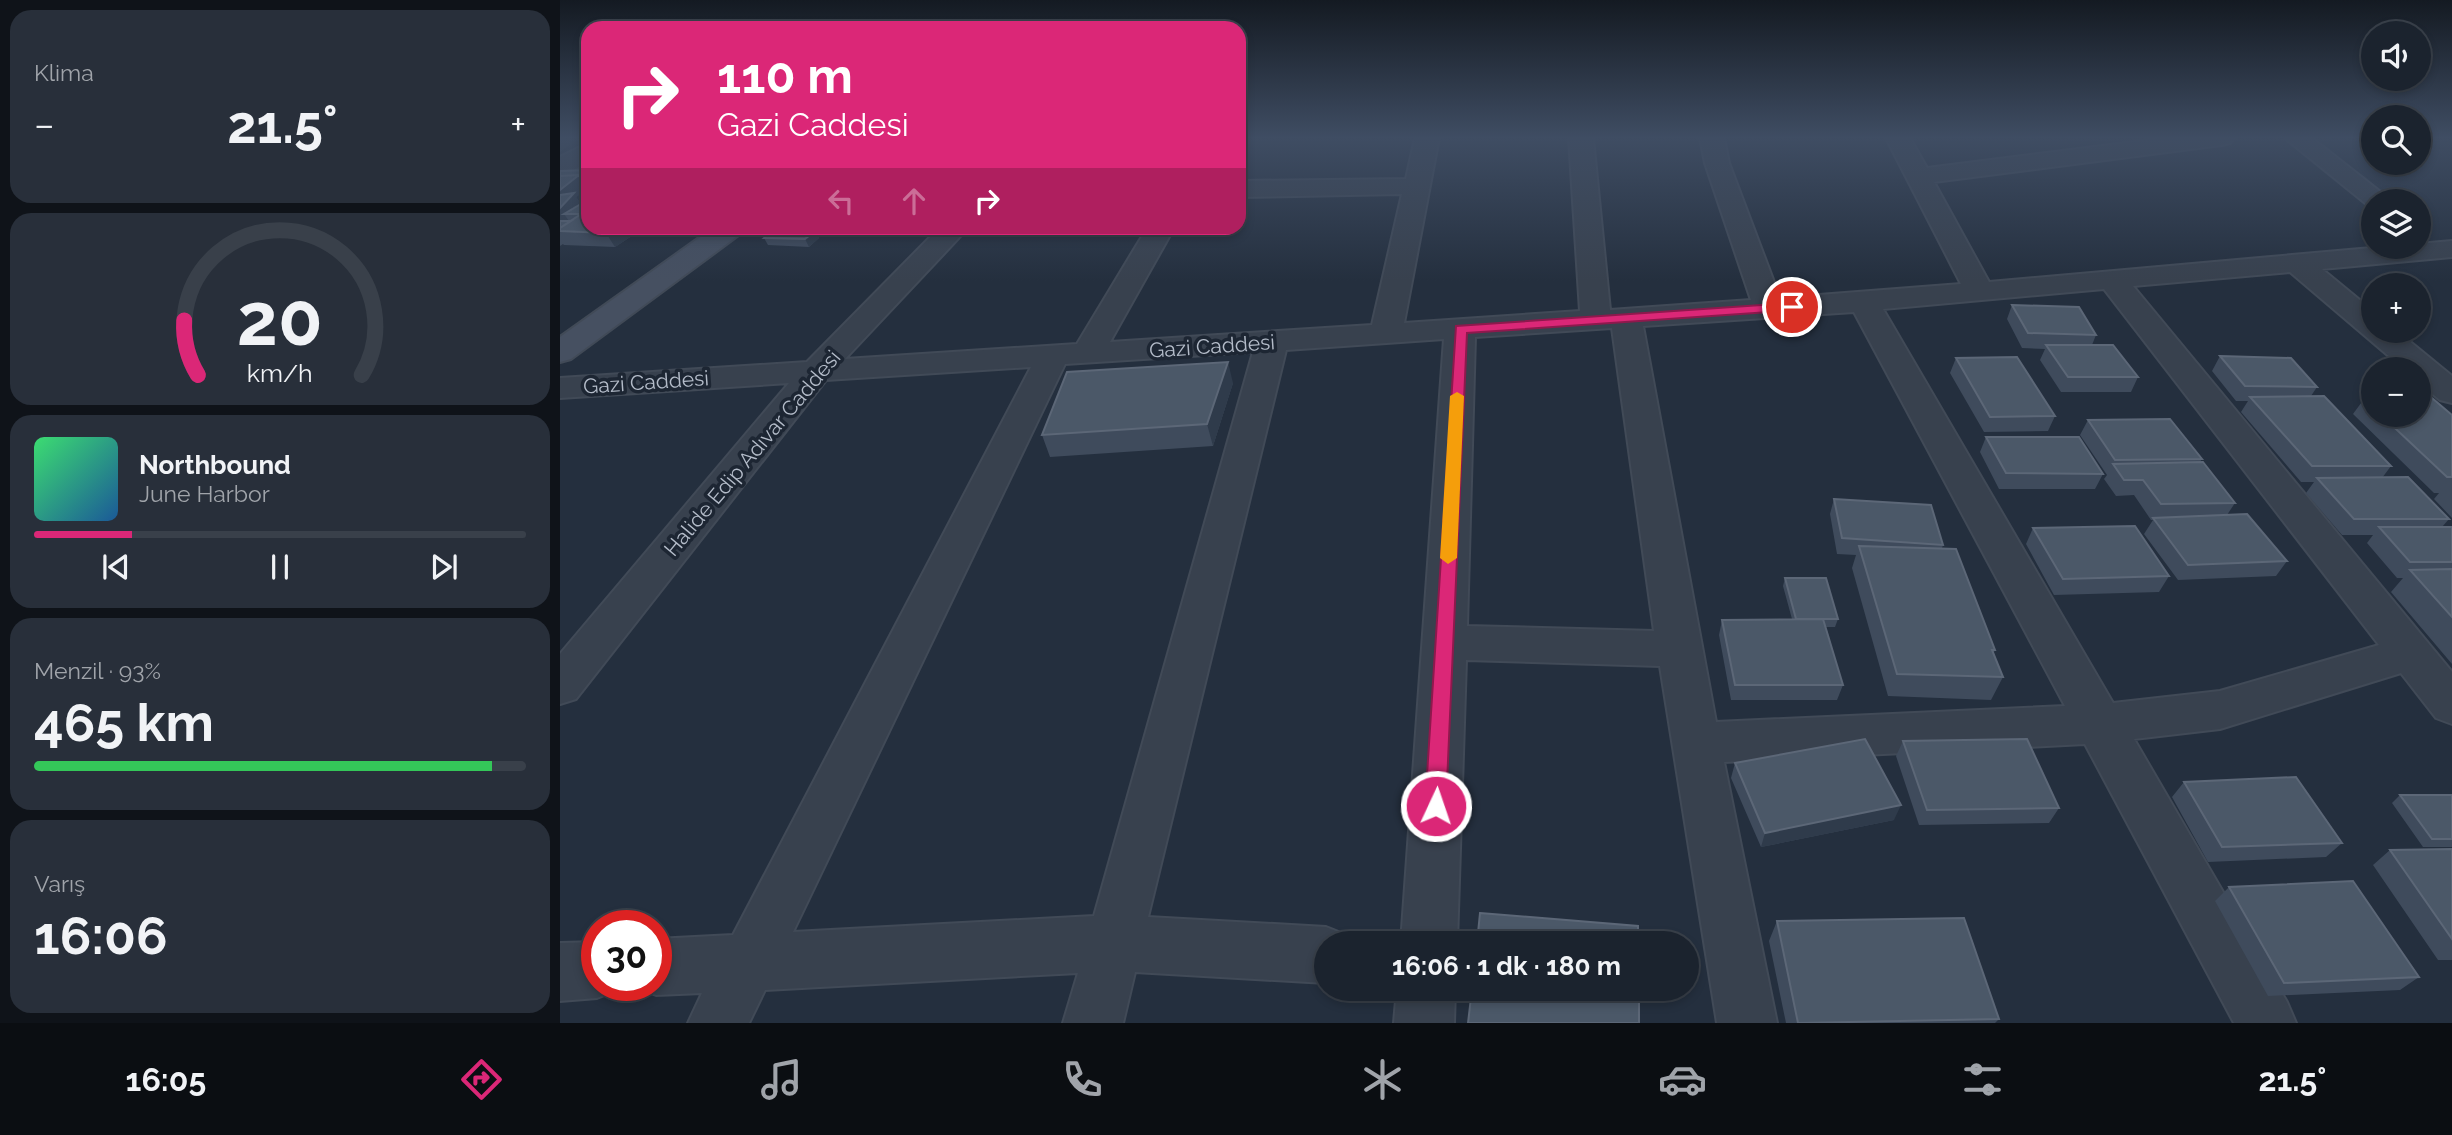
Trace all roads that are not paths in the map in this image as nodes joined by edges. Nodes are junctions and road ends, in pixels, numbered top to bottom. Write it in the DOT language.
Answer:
graph roads {
  1 [pos="1417,186"];
  2 [pos="1589,186"];
  3 [pos="1725,186"];
  4 [pos="1922,186"];
  5 [pos="1246,189"];
  6 [pos="720,235"];
  7 [pos="947,235"];
  8 [pos="1155,235"];
  9 [pos="2431,240"];
  10 [pos="2449,252"];
  11 [pos="2297,263"];
  12 [pos="2112,280"];
  13 [pos="1980,292"];
  14 [pos="1864,302"];
  15 [pos="1769,309"];
  16 [pos="2361,317"];
  17 [pos="1611,319"];
  18 [pos="1460,329"];
  19 [pos="1386,334"];
  20 [pos="1272,342"];
  21 [pos="2392,343"];
  22 [pos="560,352"];
  23 [pos="1070,355"];
  24 [pos="818,369"];
  25 [pos="560,388"];
  26 [pos="2452,393"];
  27 [pos="1444,642"];
  28 [pos="1679,649"];
  29 [pos="2410,653"];
  30 [pos="560,686"];
  31 [pos="2452,705"];
  32 [pos="2099,724"];
  33 [pos="1697,743"];
  34 [pos="1430,931"];
  35 [pos="1115,943"];
  36 [pos="1314,954"];
  37 [pos="748,962"];
  38 [pos="672,966"];
  39 [pos="581,971"];
  40 [pos="560,972"];
  41 [pos="1425,1001"];
  42 [pos="718,1023"];
  43 [pos="1093,1023"];
  44 [pos="1424,1023"];
  45 [pos="1747,1023"];
  46 [pos="2266,1023"];
  1 -- 5 [label="street"];
  1 -- 19 [label="street"];
  2 -- 17 [label="street"];
  3 -- 15 [label="street"];
  4 -- 13 [label="street"];
  6 -- 22 [label="street"];
  7 -- 24 [label="street, Halide Edip Adıvar Caddesi"];
  8 -- 23 [label="street"];
  9 -- 10 [label="street"];
  10 -- 11 [label="street, Gazi Caddesi"];
  11 -- 12 [label="street, Gazi Caddesi"];
  11 -- 16 [label="street"];
  12 -- 13 [label="street, Gazi Caddesi"];
  12 -- 29 [label="street"];
  13 -- 14 [label="street, Gazi Caddesi"];
  14 -- 15 [label="street, Gazi Caddesi"];
  14 -- 32 [label="street"];
  15 -- 17 [label="street, Gazi Caddesi"];
  17 -- 18 [label="street, Gazi Caddesi"];
  17 -- 28 [label="street"];
  18 -- 19 [label="street, Gazi Caddesi"];
  18 -- 27 [label="street"];
  19 -- 20 [label="street, Gazi Caddesi"];
  20 -- 23 [label="street, Gazi Caddesi"];
  20 -- 35 [label="street"];
  21 -- 26 [label="street"];
  23 -- 24 [label="street, Gazi Caddesi"];
  23 -- 37 [label="street"];
  24 -- 25 [label="street, Gazi Caddesi"];
  24 -- 30 [label="street, Halide Edip Adıvar Caddesi"];
  27 -- 28 [label="street"];
  27 -- 34 [label="street"];
  28 -- 33 [label="street"];
  29 -- 31 [label="street"];
  29 -- 32 [label="street"];
  32 -- 33 [label="street"];
  32 -- 46 [label="street"];
  33 -- 45 [label="street"];
  35 -- 36 [label="street"];
  35 -- 37 [label="street"];
  35 -- 43 [label="street"];
  37 -- 38 [label="street"];
  37 -- 42 [label="street"];
  39 -- 40 [label="street"];
  41 -- 44 [label="street"];
}
